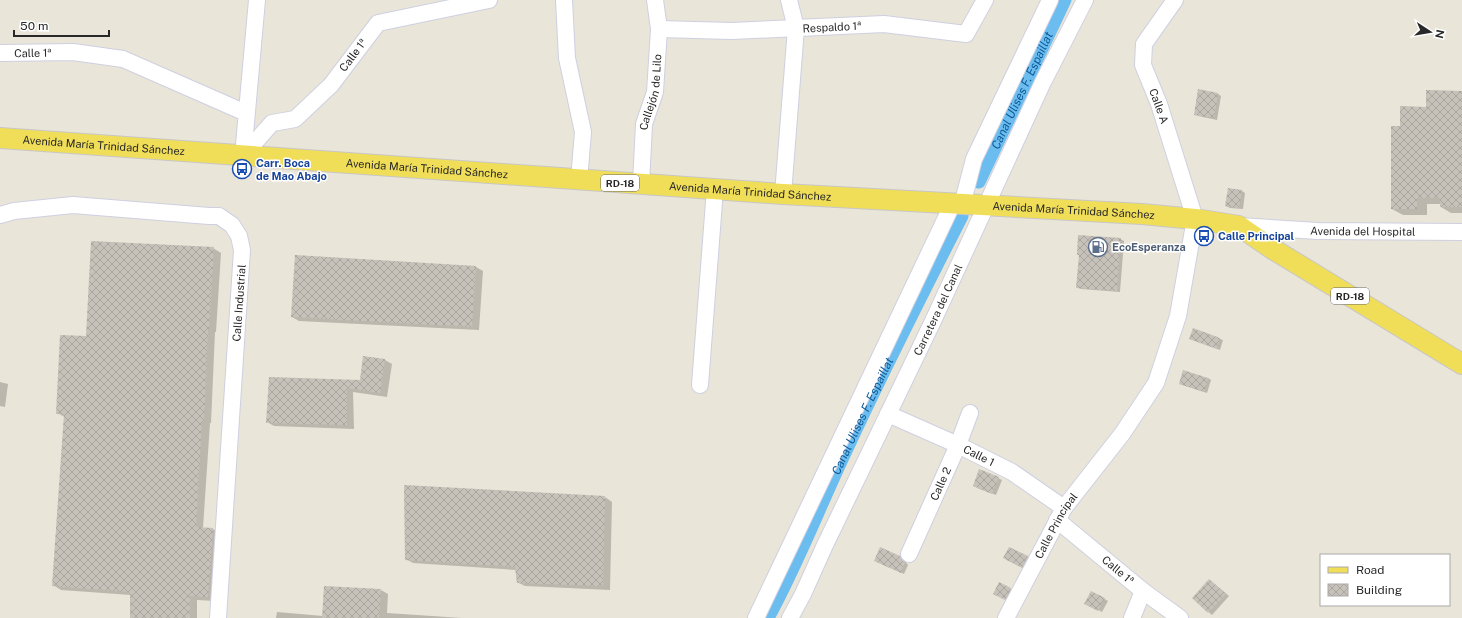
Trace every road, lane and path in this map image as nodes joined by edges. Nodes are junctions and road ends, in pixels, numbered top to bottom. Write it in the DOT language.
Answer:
graph roads {
  1 [pos="257,0"];
  2 [pos="489,0"];
  3 [pos="564,0"];
  4 [pos="655,0"];
  5 [pos="789,0"];
  6 [pos="985,0"];
  7 [pos="1050,0"];
  8 [pos="1085,0"];
  9 [pos="1175,0"];
  10 [pos="796,28"];
  11 [pos="659,29"];
  12 [pos="0,53"];
  13 [pos="246,113"];
  14 [pos="0,138"];
  15 [pos="243,156"];
  16 [pos="579,180"];
  17 [pos="641,184"];
  18 [pos="715,189"];
  19 [pos="783,194"];
  20 [pos="957,205"];
  21 [pos="987,206"];
  22 [pos="0,215"];
  23 [pos="1194,219"];
  24 [pos="1239,226"];
  25 [pos="1462,232"];
  26 [pos="1462,364"];
  27 [pos="700,385"];
  28 [pos="888,414"];
  29 [pos="970,414"];
  30 [pos="958,445"];
  31 [pos="1060,514"];
  32 [pos="909,554"];
  33 [pos="1143,591"];
  34 [pos="1010,617"];
  35 [pos="218,618"];
  36 [pos="756,618"];
  37 [pos="790,618"];
  38 [pos="1132,618"];
  39 [pos="1180,618"];
  1 -- 13 [label="street"];
  2 -- 15 [label="street, Calle 1ª"];
  3 -- 16 [label="street"];
  4 -- 11 [label="street, Callejón de Lilo"];
  5 -- 10 [label="street"];
  6 -- 10 [label="street, Respaldo 1ª"];
  7 -- 20 [label="street"];
  8 -- 21 [label="street, Carretera del Canal"];
  9 -- 23 [label="street, Calle A"];
  10 -- 11 [label="street, Respaldo 1ª"];
  10 -- 19 [label="street"];
  11 -- 17 [label="street, Callejón de Lilo"];
  12 -- 13 [label="street, Calle 1ª"];
  13 -- 15 [label="street"];
  14 -- 15 [label="main road, Avenida María Trinidad Sánchez / RD-18"];
  15 -- 16 [label="main road, Avenida María Trinidad Sánchez / RD-18"];
  16 -- 17 [label="main road, Avenida María Trinidad Sánchez / RD-18"];
  17 -- 18 [label="main road, Avenida María Trinidad Sánchez / RD-18"];
  18 -- 19 [label="main road, Avenida María Trinidad Sánchez / RD-18"];
  18 -- 27 [label="street"];
  19 -- 20 [label="main road, Avenida María Trinidad Sánchez / RD-18"];
  20 -- 21 [label="main road, Avenida María Trinidad Sánchez / RD-18"];
  20 -- 36 [label="street"];
  21 -- 23 [label="main road, Avenida María Trinidad Sánchez / RD-18"];
  21 -- 28 [label="street, Carretera del Canal"];
  22 -- 35 [label="street, Calle Industrial"];
  23 -- 24 [label="main road, Avenida María Trinidad Sánchez / RD-18"];
  23 -- 31 [label="street, Calle Principal"];
  24 -- 25 [label="street, Avenida del Hospital"];
  24 -- 26 [label="main road, Avenida María Trinidad Sánchez / RD-18"];
  28 -- 30 [label="street, Calle 1"];
  28 -- 37 [label="street, Carretera del Canal"];
  29 -- 30 [label="street, Calle 2"];
  30 -- 31 [label="street, Calle 1"];
  30 -- 32 [label="street, Calle 2"];
  31 -- 33 [label="street, Calle 1ª"];
  31 -- 34 [label="street, Calle Principal"];
  33 -- 38 [label="street"];
  33 -- 39 [label="street, Calle 1ª"];
}
